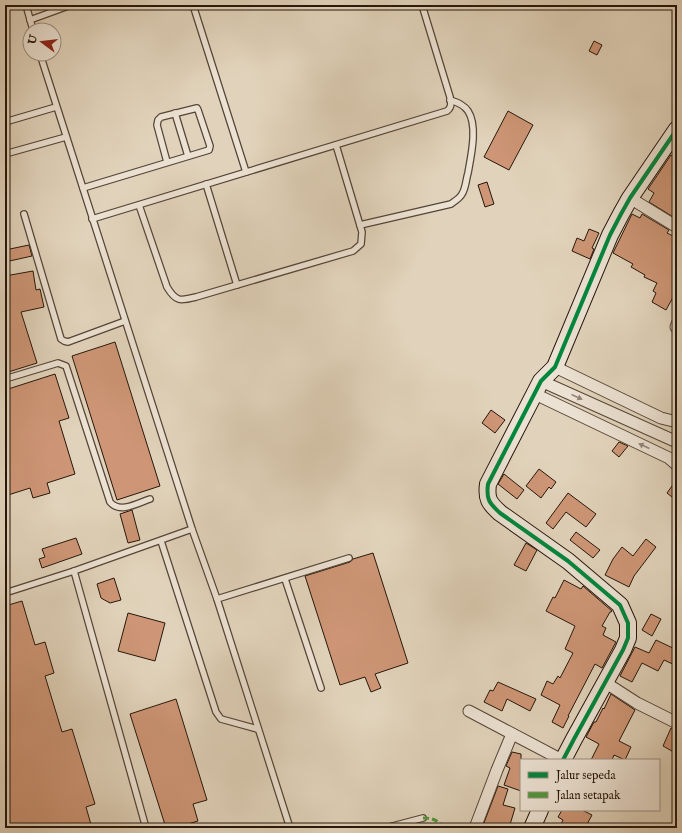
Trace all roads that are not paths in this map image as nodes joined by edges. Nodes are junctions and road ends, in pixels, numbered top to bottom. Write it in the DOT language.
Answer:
graph roads {
  1 [pos="26,5"];
  2 [pos="71,5"];
  3 [pos="193,5"];
  4 [pos="422,5"];
  5 [pos="30,20"];
  6 [pos="42,62"];
  7 [pos="450,100"];
  8 [pos="56,107"];
  9 [pos="175,113"];
  10 [pos="5,122"];
  11 [pos="677,129"];
  12 [pos="66,137"];
  13 [pos="336,145"];
  14 [pos="5,154"];
  15 [pos="188,156"];
  16 [pos="167,162"];
  17 [pos="246,172"];
  18 [pos="206,184"];
  19 [pos="83,188"];
  20 [pos="630,198"];
  21 [pos="139,205"];
  22 [pos="24,214"];
  23 [pos="92,219"];
  24 [pos="360,225"];
  25 [pos="677,227"];
  26 [pos="237,285"];
  27 [pos="125,321"];
  28 [pos="555,367"];
  29 [pos="5,379"];
  30 [pos="538,388"];
  31 [pos="677,422"];
  32 [pos="677,442"];
  33 [pos="677,465"];
  34 [pos="150,499"];
  35 [pos="192,529"];
  36 [pos="161,540"];
  37 [pos="349,558"];
  38 [pos="74,571"];
  39 [pos="285,579"];
  40 [pos="5,593"];
  41 [pos="217,599"];
  42 [pos="606,683"];
  43 [pos="321,688"];
  44 [pos="469,711"];
  45 [pos="677,723"];
  46 [pos="257,729"];
  47 [pos="512,734"];
  48 [pos="561,759"];
  49 [pos="564,759"];
  50 [pos="540,811"];
  51 [pos="423,818"];
  52 [pos="146,828"];
  53 [pos="290,828"];
  54 [pos="385,828"];
  55 [pos="475,828"];
  56 [pos="532,828"];
  1 -- 5 [label="lane"];
  2 -- 5 [label="lane"];
  3 -- 17 [label="lane"];
  4 -- 7 [label="lane"];
  6 -- 8 [label="lane"];
  7 -- 13 [label="lane"];
  7 -- 24 [label="lane"];
  8 -- 10 [label="lane"];
  8 -- 12 [label="lane"];
  9 -- 15 [label="lane"];
  9 -- 15 [label="lane"];
  9 -- 16 [label="lane"];
  11 -- 20 [label="street"];
  12 -- 14 [label="lane"];
  12 -- 19 [label="lane"];
  13 -- 17 [label="lane"];
  13 -- 24 [label="lane"];
  15 -- 16 [label="lane"];
  16 -- 19 [label="lane"];
  17 -- 18 [label="lane"];
  18 -- 21 [label="lane"];
  18 -- 26 [label="lane"];
  19 -- 23 [label="lane"];
  20 -- 25 [label="street"];
  20 -- 28 [label="street"];
  21 -- 23 [label="lane"];
  21 -- 26 [label="lane"];
  22 -- 27 [label="lane"];
  23 -- 27 [label="lane"];
  24 -- 26 [label="lane"];
  27 -- 35 [label="lane"];
  28 -- 30 [label="street"];
  28 -- 31 [label="street"];
  29 -- 34 [label="lane"];
  30 -- 32 [label="street, one-way"];
  33 -- 30 [label="street, one-way"];
  30 -- 42 [label="street"];
  35 -- 36 [label="lane"];
  35 -- 41 [label="lane"];
  36 -- 38 [label="lane"];
  36 -- 46 [label="lane"];
  37 -- 39 [label="lane"];
  38 -- 40 [label="lane"];
  38 -- 52 [label="lane"];
  39 -- 41 [label="lane"];
  39 -- 43 [label="lane"];
  41 -- 46 [label="lane"];
  42 -- 45 [label="street"];
  42 -- 49 [label="street"];
  44 -- 47 [label="street"];
  46 -- 53 [label="lane"];
  47 -- 48 [label="street"];
  47 -- 55 [label="street"];
  50 -- 56 [label="street"];
  51 -- 54 [label="lane"];
}
